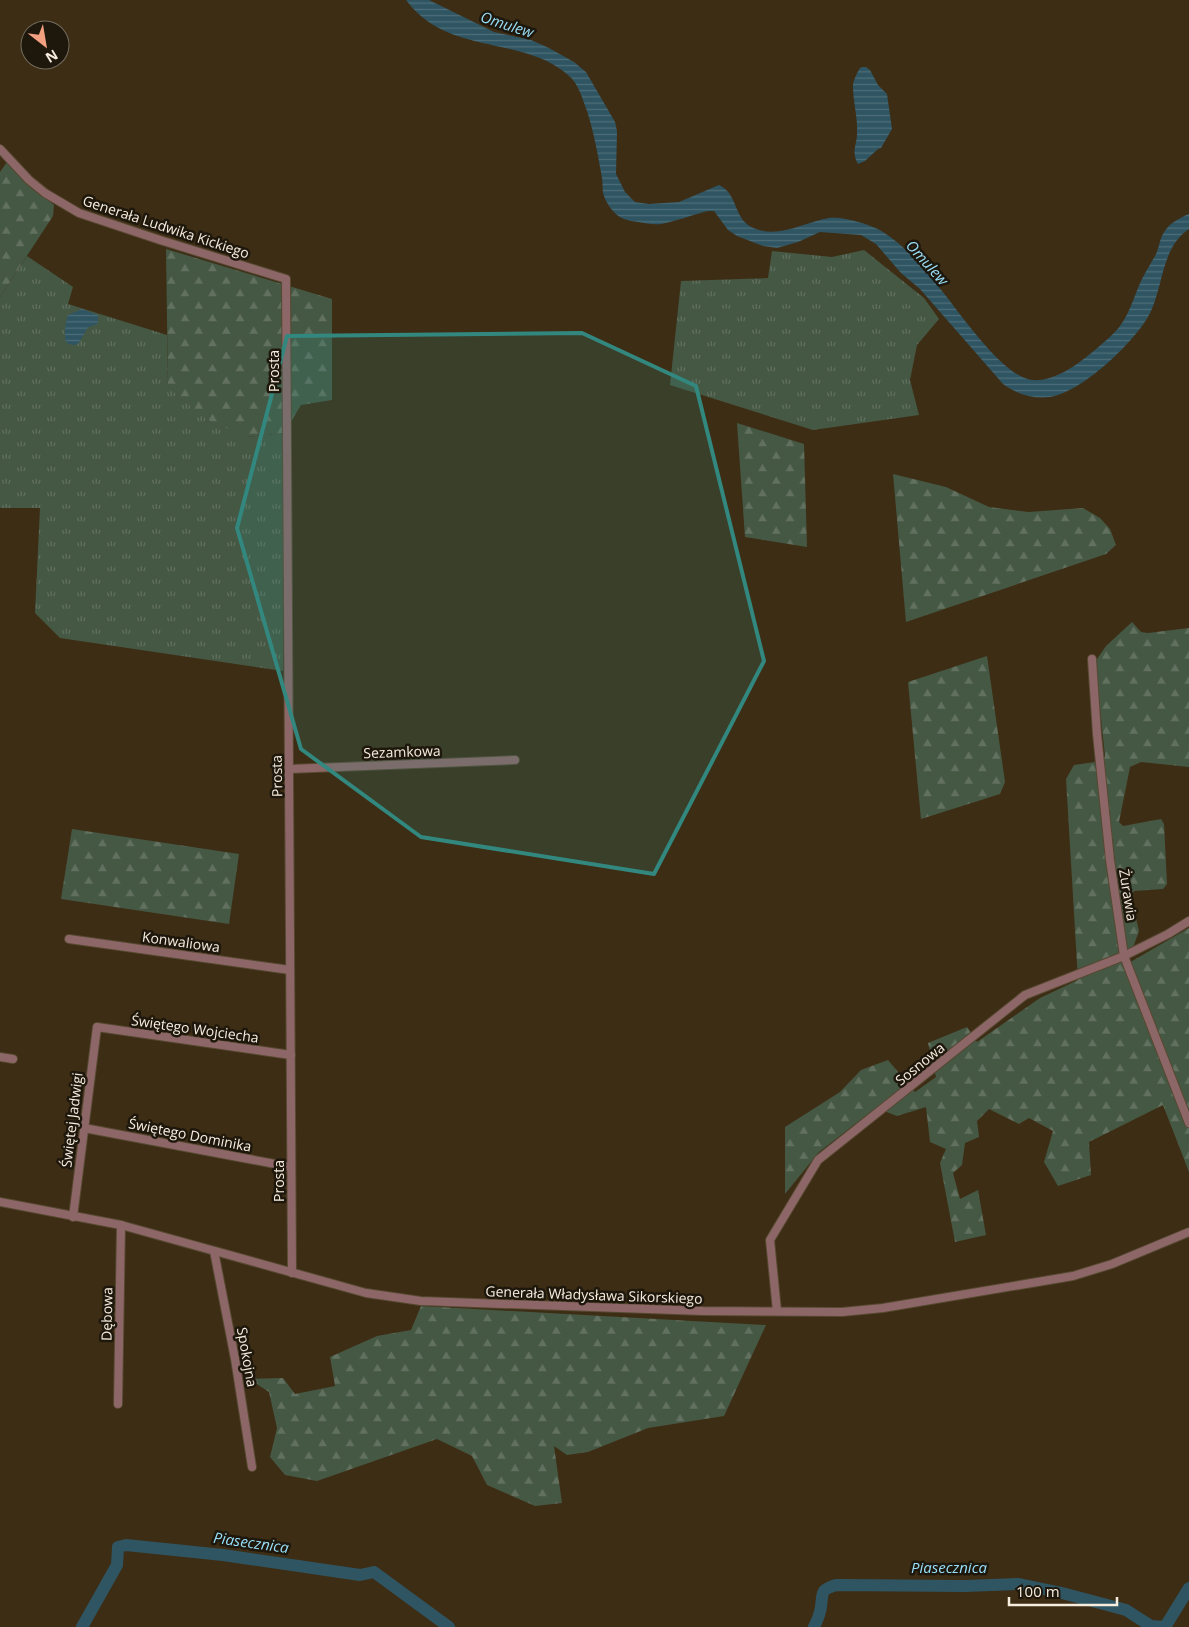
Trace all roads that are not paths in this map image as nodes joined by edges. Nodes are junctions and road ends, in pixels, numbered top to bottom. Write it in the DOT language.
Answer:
graph roads {
  1 [pos="0,149"];
  2 [pos="286,279"];
  3 [pos="1092,659"];
  4 [pos="515,760"];
  5 [pos="289,770"];
  6 [pos="1189,920"];
  7 [pos="69,939"];
  8 [pos="1124,956"];
  9 [pos="290,970"];
  10 [pos="97,1028"];
  11 [pos="291,1055"];
  12 [pos="0,1057"];
  13 [pos="13,1059"];
  14 [pos="1189,1123"];
  15 [pos="84,1128"];
  16 [pos="291,1167"];
  17 [pos="0,1202"];
  18 [pos="73,1217"];
  19 [pos="120,1225"];
  20 [pos="1189,1232"];
  21 [pos="214,1251"];
  22 [pos="292,1272"];
  23 [pos="777,1311"];
  24 [pos="118,1404"];
  25 [pos="252,1467"];
  1 -- 2 [label="street, Generała Ludwika Kickiego"];
  2 -- 5 [label="street, Prosta"];
  3 -- 8 [label="street, Żurawia"];
  4 -- 5 [label="street, Sezamkowa"];
  5 -- 9 [label="street, Prosta"];
  6 -- 8 [label="street, Sosnowa"];
  7 -- 9 [label="street, Konwaliowa"];
  8 -- 14 [label="street, Żurawia"];
  8 -- 23 [label="street, Sosnowa"];
  9 -- 11 [label="street, Prosta"];
  10 -- 11 [label="street, Świętego Wojciecha"];
  10 -- 15 [label="street, Świętej Jadwigi"];
  11 -- 16 [label="street, Prosta"];
  12 -- 13 [label="street"];
  15 -- 16 [label="street, Świętego Dominika"];
  15 -- 18 [label="street, Świętej Jadwigi"];
  16 -- 22 [label="street, Prosta"];
  17 -- 18 [label="street, Generała Władysława Sikorskiego"];
  18 -- 19 [label="street, Generała Władysława Sikorskiego"];
  19 -- 21 [label="street, Generała Władysława Sikorskiego"];
  19 -- 24 [label="street, Dębowa"];
  20 -- 23 [label="street, Generała Władysława Sikorskiego"];
  21 -- 22 [label="street, Generała Władysława Sikorskiego"];
  21 -- 25 [label="street, Spokojna"];
  22 -- 23 [label="street, Generała Władysława Sikorskiego"];
}
